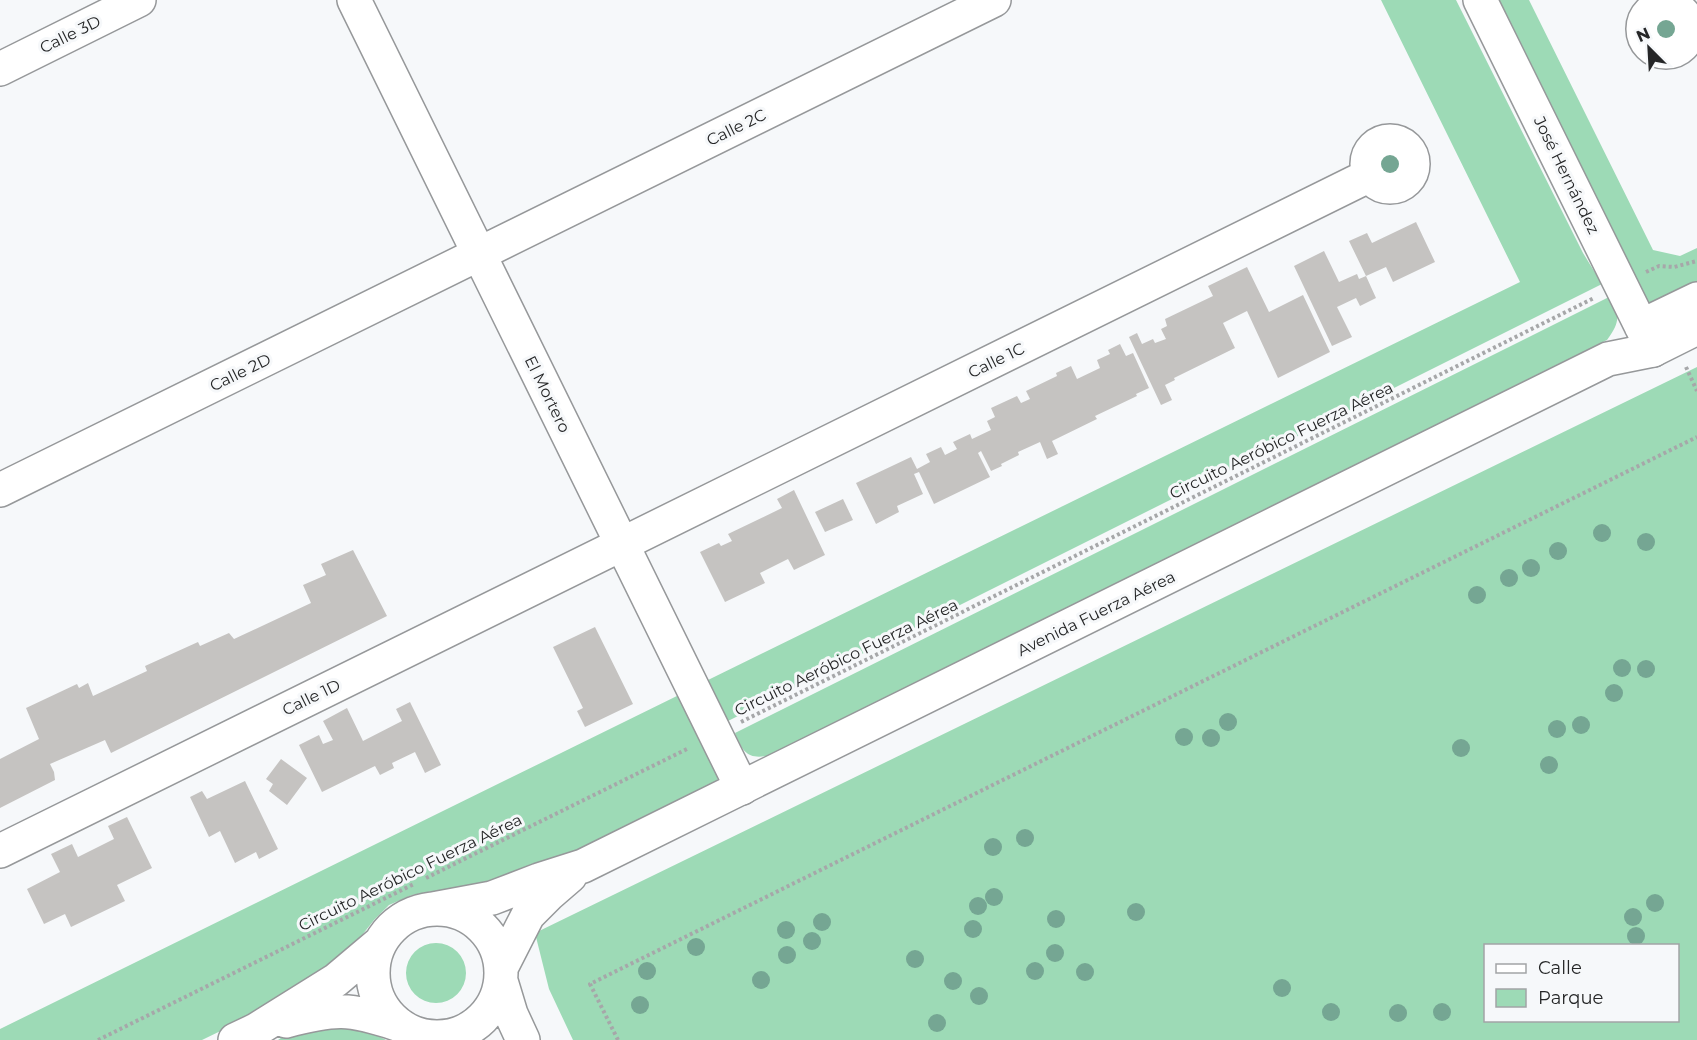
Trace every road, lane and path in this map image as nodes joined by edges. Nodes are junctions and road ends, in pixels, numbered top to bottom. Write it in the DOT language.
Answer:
graph roads {
  1 [pos="140,0"];
  2 [pos="354,0"];
  3 [pos="994,0"];
  4 [pos="1480,0"];
  5 [pos="0,69"];
  6 [pos="1370,175"];
  7 [pos="479,254"];
  8 [pos="1697,261"];
  9 [pos="1642,274"];
  10 [pos="1604,293"];
  11 [pos="1697,299"];
  12 [pos="1697,328"];
  13 [pos="1647,338"];
  14 [pos="1697,437"];
  15 [pos="0,490"];
  16 [pos="622,544"];
  17 [pos="716,735"];
  18 [pos="742,788"];
  19 [pos="0,851"];
  20 [pos="583,866"];
  21 [pos="433,909"];
  22 [pos="381,942"];
  23 [pos="501,974"];
  24 [pos="397,1024"];
  25 [pos="242,1037"];
  26 [pos="449,1038"];
  27 [pos="98,1040"];
  28 [pos="523,1040"];
  29 [pos="618,1040"];
  1 -- 5 [label="street, Calle 3D"];
  2 -- 7 [label="street, El Mortero"];
  3 -- 7 [label="street, Calle 2C"];
  4 -- 13 [label="street, José Hernández"];
  6 -- 16 [label="street, Calle 1C"];
  7 -- 15 [label="street, Calle 2D"];
  7 -- 16 [label="street, El Mortero"];
  8 -- 9 [label="path"];
  10 -- 17 [label="path, Circuito Aeróbico Fuerza Aérea"];
  11 -- 13 [label="street, Avenida Fuerza Aérea"];
  12 -- 13 [label="street, Avenida Fuerza Aérea"];
  13 -- 18 [label="street, Avenida Fuerza Aérea"];
  14 -- 29 [label="path"];
  16 -- 17 [label="street, El Mortero"];
  16 -- 19 [label="street, Calle 1D"];
  17 -- 18 [label="street, El Mortero"];
  17 -- 27 [label="path, Circuito Aeróbico Fuerza Aérea"];
  18 -- 20 [label="street, Avenida Fuerza Aérea"];
  20 -- 21 [label="street, Avenida Fuerza Aérea"];
  20 -- 23 [label="street, Avenida Fuerza Aérea"];
  21 -- 22 [label="street"];
  21 -- 23 [label="street"];
  22 -- 24 [label="street"];
  22 -- 25 [label="street"];
  23 -- 26 [label="street"];
  23 -- 28 [label="street"];
  24 -- 25 [label="street"];
  24 -- 26 [label="street"];
}
